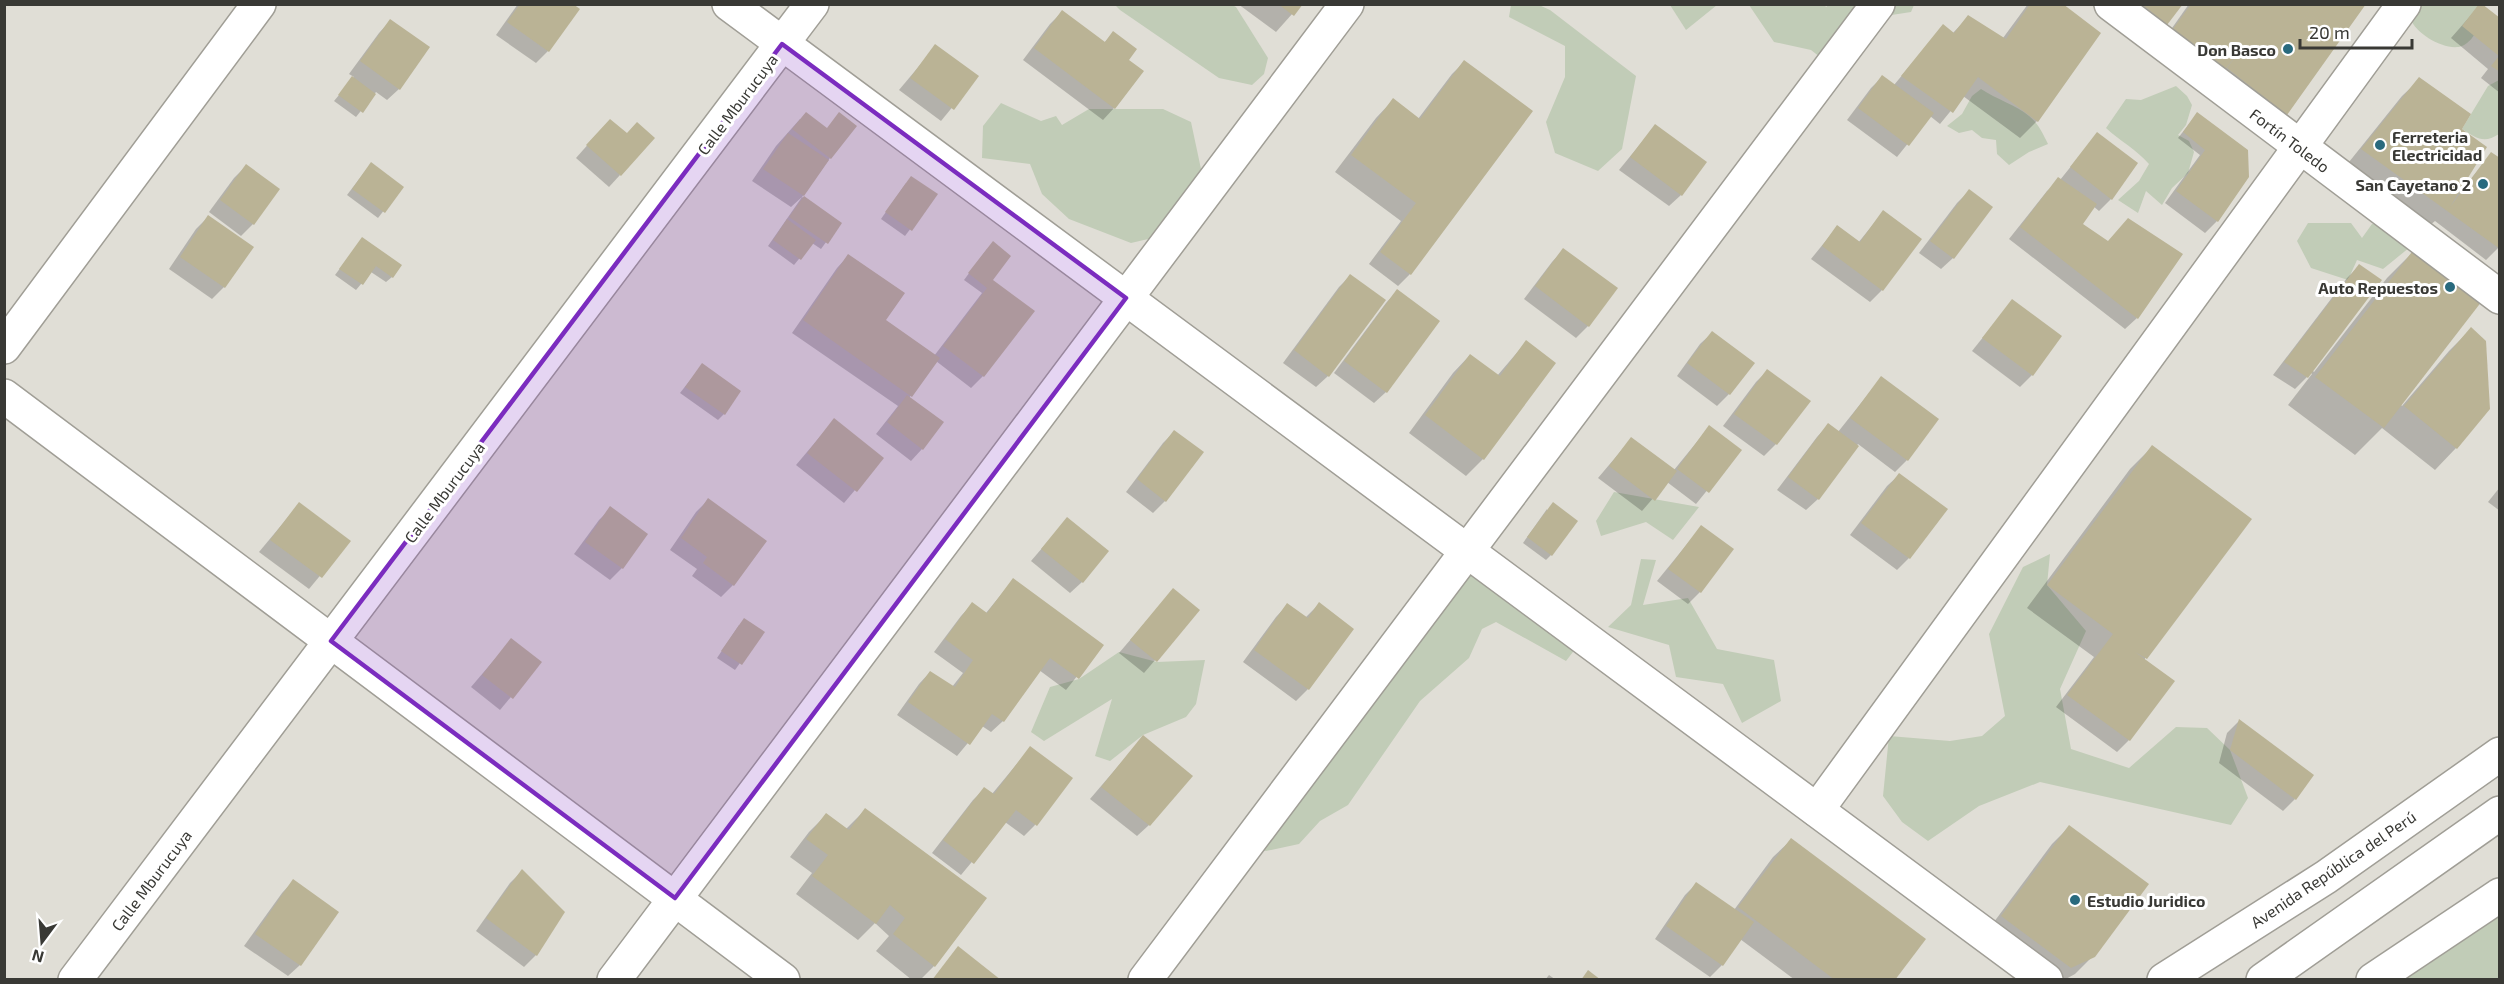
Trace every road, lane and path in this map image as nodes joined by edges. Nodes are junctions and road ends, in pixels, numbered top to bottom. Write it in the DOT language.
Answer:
graph roads {
  1 [pos="259,4"];
  2 [pos="729,4"];
  3 [pos="812,4"];
  4 [pos="1347,4"];
  5 [pos="1878,4"];
  6 [pos="2110,4"];
  7 [pos="2404,4"];
  8 [pos="782,44"];
  9 [pos="2300,148"];
  10 [pos="2497,289"];
  11 [pos="1126,298"];
  12 [pos="4,347"];
  13 [pos="4,396"];
  14 [pos="1467,551"];
  15 [pos="332,641"];
  16 [pos="2499,754"];
  17 [pos="1817,810"];
  18 [pos="2499,813"];
  19 [pos="2499,895"];
  20 [pos="675,898"];
  21 [pos="75,980"];
  22 [pos="614,980"];
  23 [pos="783,980"];
  24 [pos="1145,980"];
  25 [pos="2046,980"];
  26 [pos="2164,980"];
  27 [pos="2263,980"];
  28 [pos="2373,980"];
  1 -- 12 [label="main road"];
  2 -- 8 [label="main road"];
  3 -- 8 [label="main road, Calle Mburucuya"];
  4 -- 11 [label="main road"];
  5 -- 14 [label="main road"];
  6 -- 9 [label="main road, Fortín Toledo"];
  7 -- 9 [label="main road"];
  8 -- 11 [label="main road"];
  8 -- 15 [label="main road, Calle Mburucuya"];
  9 -- 10 [label="main road, Fortín Toledo"];
  9 -- 17 [label="main road"];
  11 -- 14 [label="main road"];
  11 -- 20 [label="main road"];
  13 -- 15 [label="main road"];
  14 -- 17 [label="main road"];
  14 -- 24 [label="main road"];
  15 -- 20 [label="main road"];
  15 -- 21 [label="main road, Calle Mburucuya"];
  16 -- 26 [label="main road, Avenida República del Perú"];
  17 -- 25 [label="main road"];
  18 -- 27 [label="main road"];
  19 -- 28 [label="main road"];
  20 -- 22 [label="main road"];
  20 -- 23 [label="main road"];
}
